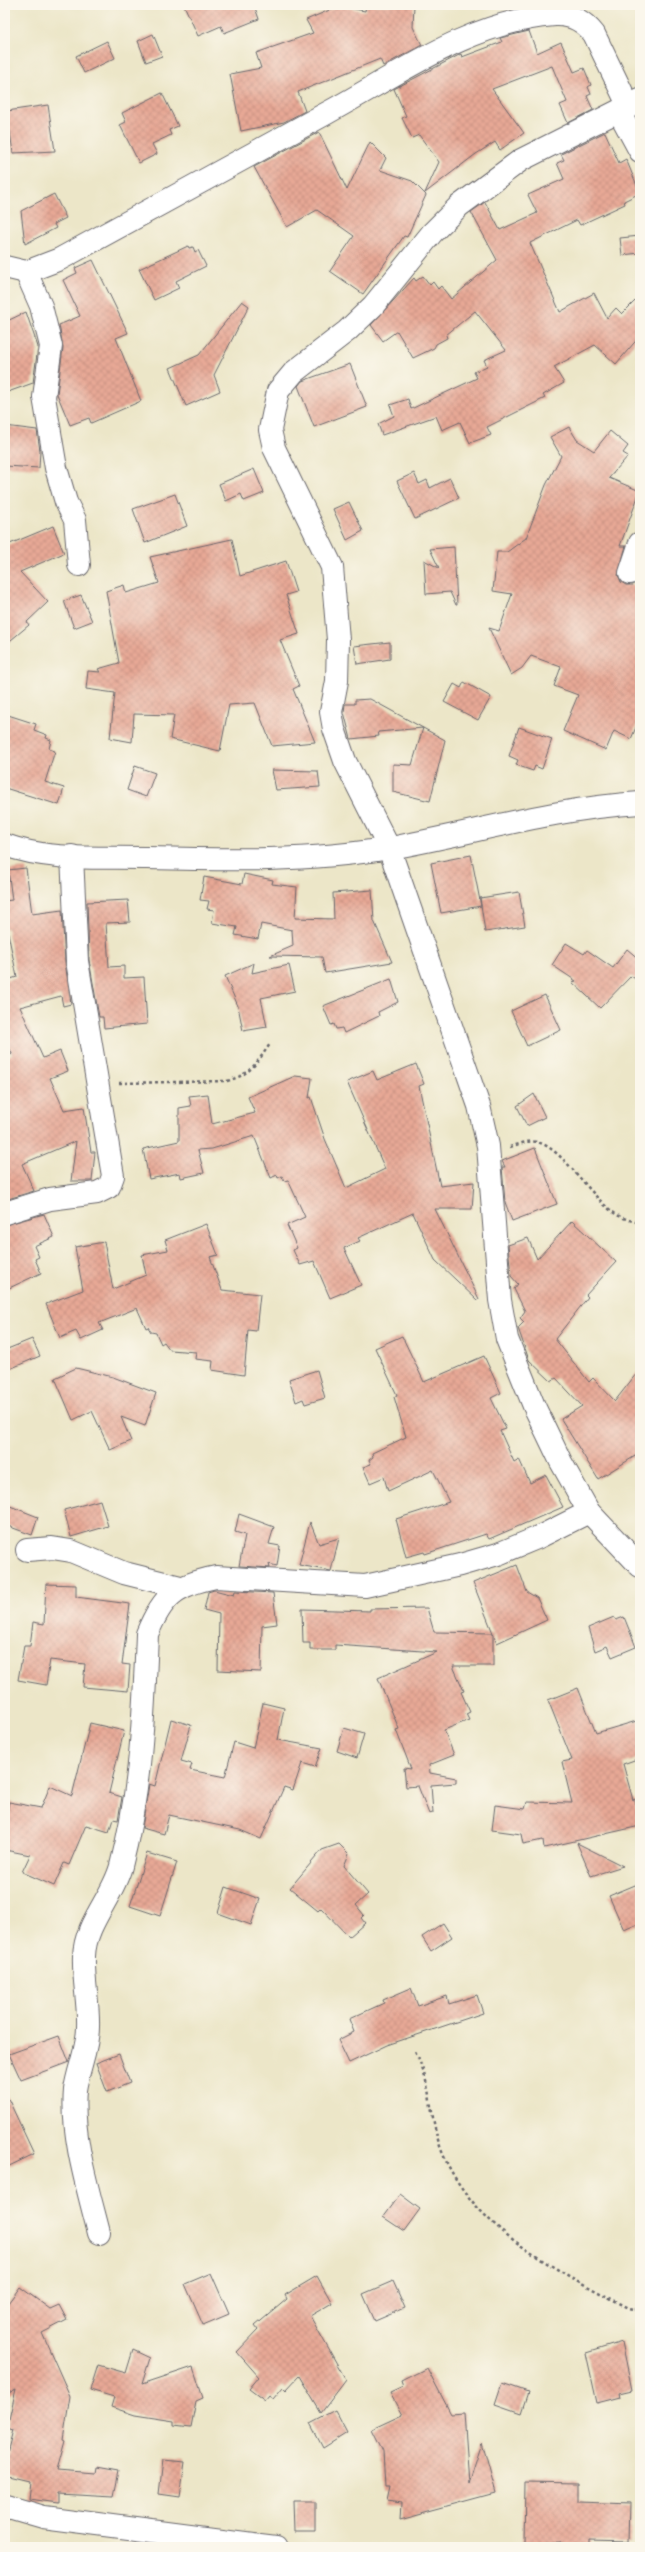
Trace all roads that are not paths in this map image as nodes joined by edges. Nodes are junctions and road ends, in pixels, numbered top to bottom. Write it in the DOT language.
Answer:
graph roads {
  1 [pos="629,106"];
  2 [pos="640,151"];
  3 [pos="5,267"];
  4 [pos="26,272"];
  5 [pos="640,543"];
  6 [pos="79,564"];
  7 [pos="630,573"];
  8 [pos="640,803"];
  9 [pos="5,846"];
  10 [pos="390,848"];
  11 [pos="72,856"];
  12 [pos="5,1213"];
  13 [pos="589,1512"];
  14 [pos="28,1550"];
  15 [pos="640,1566"];
  16 [pos="180,1587"];
  17 [pos="99,2233"];
  18 [pos="5,2506"];
  19 [pos="276,2547"];
  1 -- 2 [label="street"];
  1 -- 4 [label="street"];
  1 -- 10 [label="street"];
  3 -- 4 [label="street"];
  4 -- 6 [label="street"];
  5 -- 7 [label="street"];
  8 -- 10 [label="street"];
  9 -- 11 [label="street"];
  10 -- 11 [label="street"];
  10 -- 13 [label="street"];
  11 -- 12 [label="street"];
  13 -- 15 [label="street"];
  13 -- 16 [label="street"];
  14 -- 16 [label="street"];
  16 -- 17 [label="street"];
  18 -- 19 [label="street"];
}
